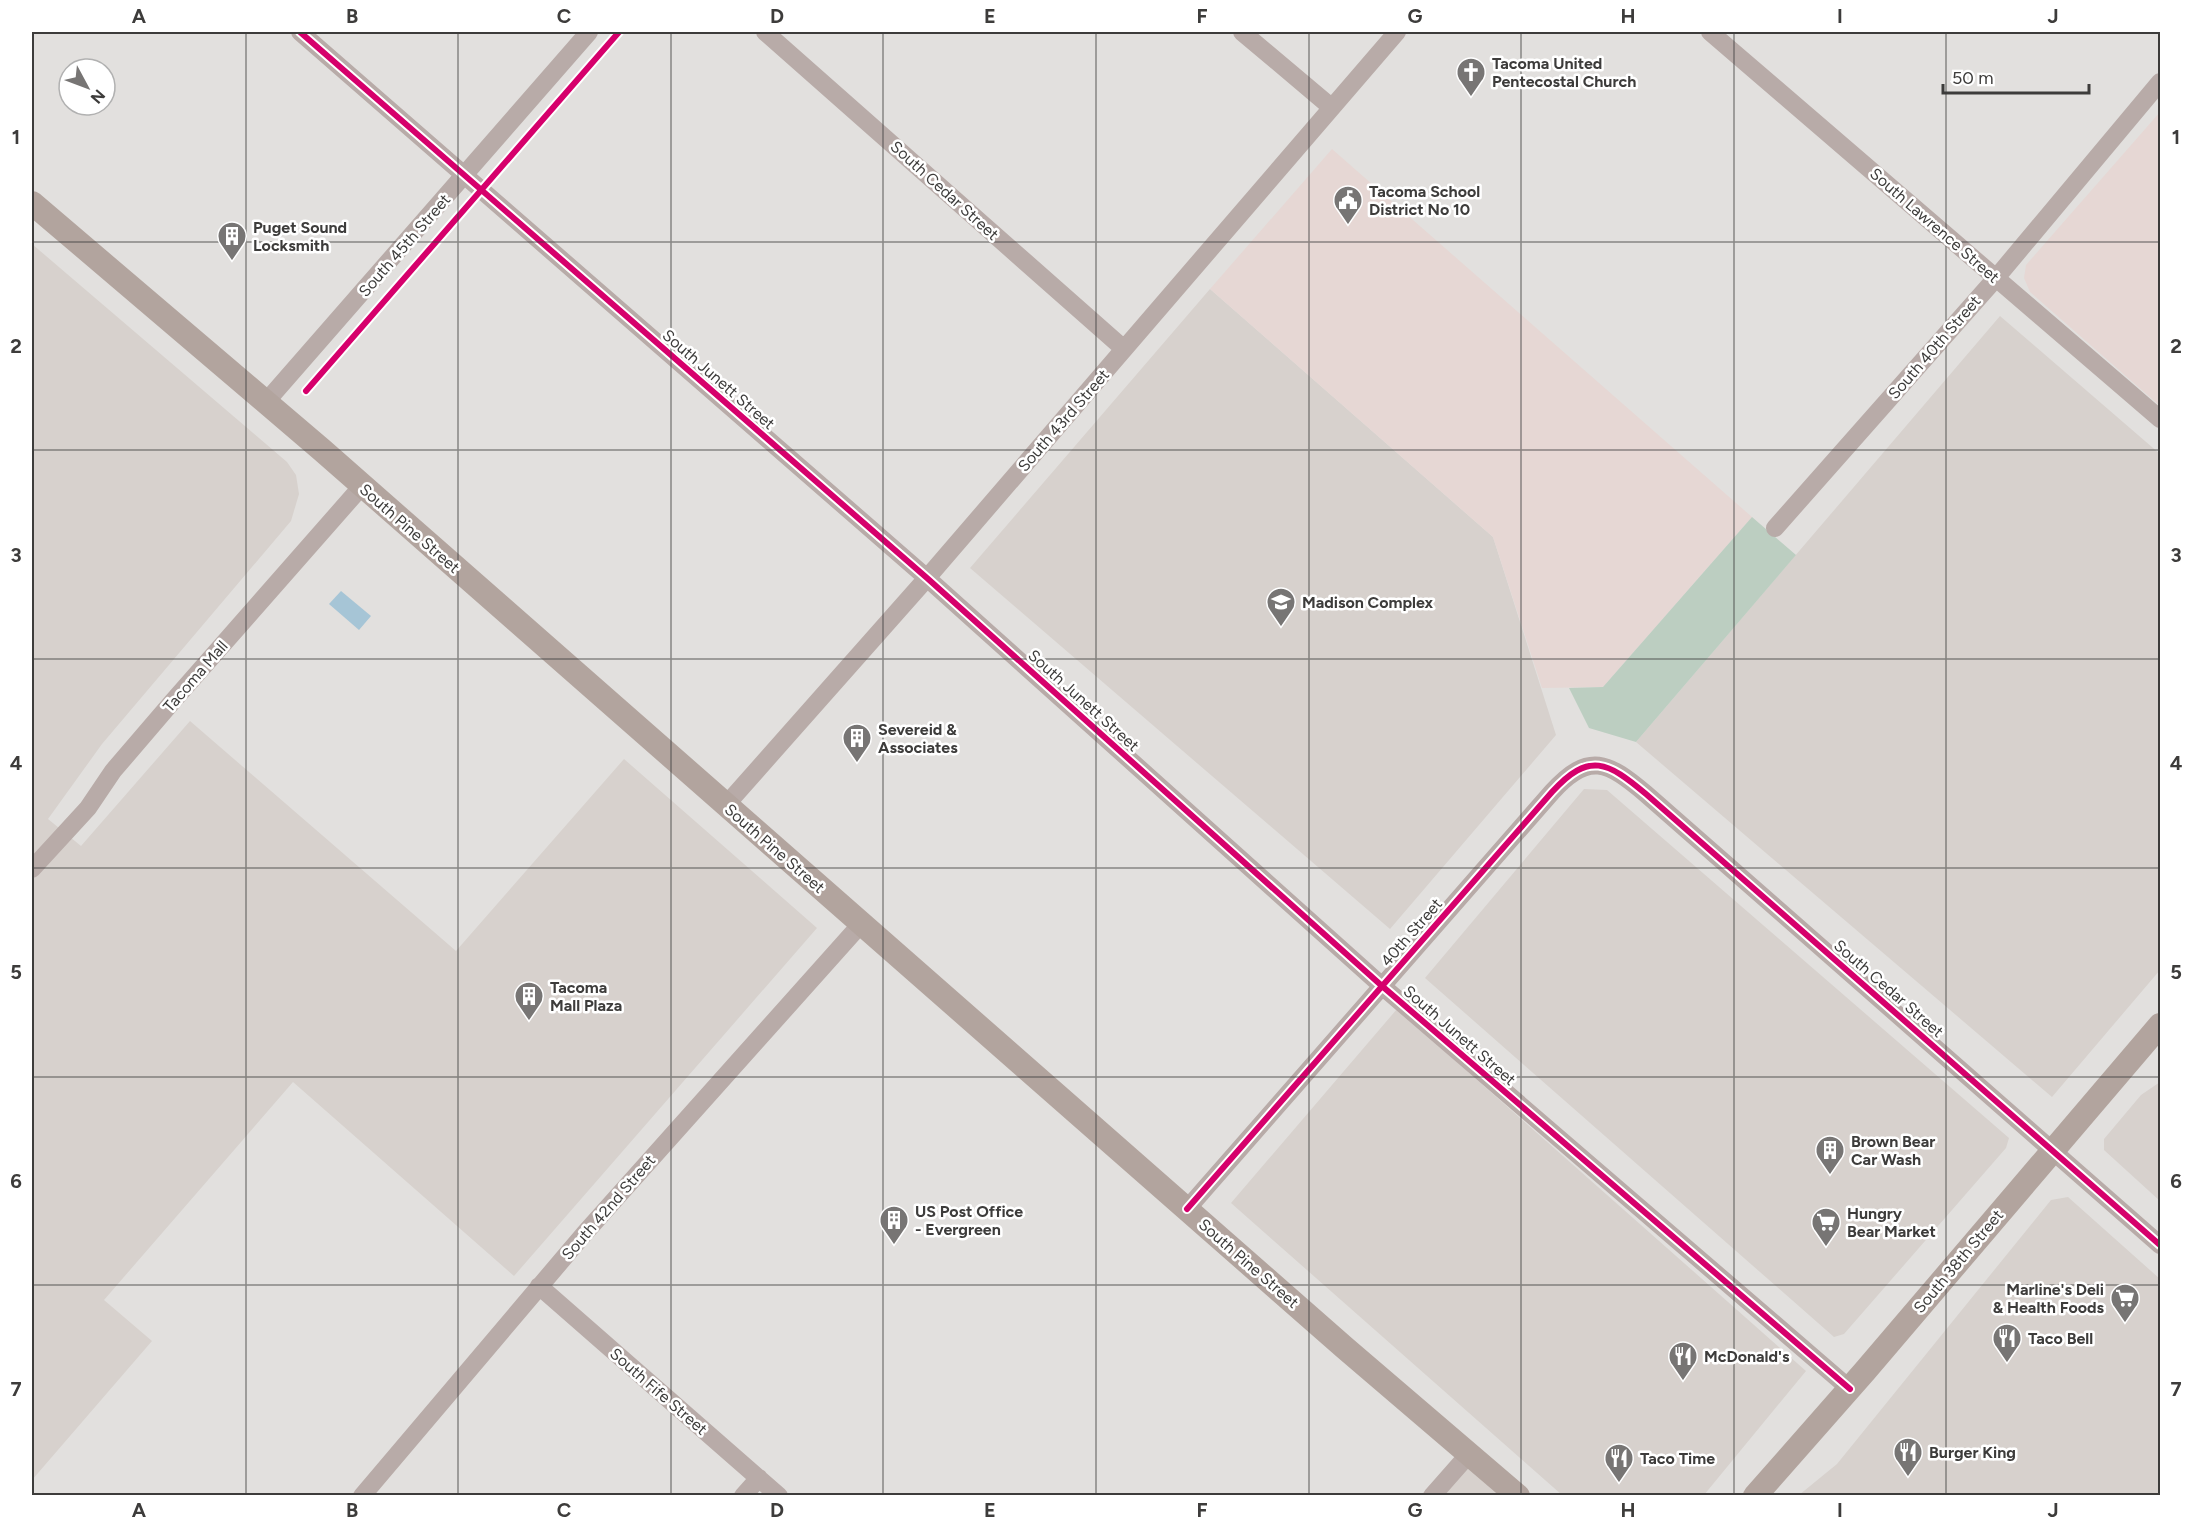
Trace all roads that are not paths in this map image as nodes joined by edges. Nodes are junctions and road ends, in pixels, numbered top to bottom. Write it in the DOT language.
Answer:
graph roads {
  1 [pos="300,32"];
  2 [pos="589,32"];
  3 [pos="765,32"];
  4 [pos="1242,32"];
  5 [pos="1397,32"];
  6 [pos="1710,32"];
  7 [pos="2160,82"];
  8 [pos="1332,107"];
  9 [pos="464,175"];
  10 [pos="32,203"];
  11 [pos="1996,278"];
  12 [pos="1124,349"];
  13 [pos="266,403"];
  14 [pos="2160,419"];
  15 [pos="362,486"];
  16 [pos="1775,528"];
  17 [pos="927,578"];
  18 [pos="1591,765"];
  19 [pos="726,805"];
  20 [pos="32,869"];
  21 [pos="861,924"];
  22 [pos="1382,986"];
  23 [pos="2160,1025"];
  24 [pos="2053,1149"];
  25 [pos="1187,1209"];
  26 [pos="2160,1245"];
  27 [pos="539,1286"];
  28 [pos="1850,1389"];
  29 [pos="1469,1454"];
  30 [pos="759,1478"];
  31 [pos="362,1496"];
  32 [pos="743,1496"];
  33 [pos="779,1496"];
  34 [pos="1432,1496"];
  35 [pos="1518,1496"];
  36 [pos="1755,1496"];
  1 -- 9 [label="street, South Junett Street"];
  2 -- 9 [label="street, South 45th Street"];
  3 -- 12 [label="street, South Cedar Street"];
  4 -- 8 [label="street"];
  5 -- 8 [label="street, South 43rd Street"];
  6 -- 11 [label="street, South Lawrence Street"];
  7 -- 11 [label="street, South 40th Street"];
  8 -- 12 [label="street, South 43rd Street"];
  9 -- 13 [label="street, South 45th Street"];
  9 -- 17 [label="street, South Junett Street"];
  10 -- 13 [label="main road, South Pine Street"];
  11 -- 14 [label="street, South Lawrence Street"];
  11 -- 16 [label="street, South 40th Street"];
  12 -- 17 [label="street, South 43rd Street"];
  13 -- 15 [label="main road, South Pine Street"];
  15 -- 19 [label="main road, South Pine Street"];
  15 -- 20 [label="street, Tacoma Mall"];
  17 -- 19 [label="street, South 43rd Street"];
  17 -- 22 [label="street, South Junett Street"];
  18 -- 22 [label="street, 40th Street"];
  18 -- 24 [label="street, South Cedar Street"];
  19 -- 21 [label="main road, South Pine Street"];
  21 -- 25 [label="main road, South Pine Street"];
  21 -- 27 [label="street, South 42nd Street"];
  22 -- 25 [label="street, 40th Street"];
  22 -- 28 [label="street, South Junett Street"];
  23 -- 24 [label="main road, South 38th Street"];
  24 -- 26 [label="street, South Cedar Street"];
  24 -- 28 [label="main road, South 38th Street"];
  25 -- 29 [label="main road, South Pine Street"];
  27 -- 30 [label="street, South Fife Street"];
  27 -- 31 [label="street, South 42nd Street"];
  28 -- 36 [label="main road, South 38th Street"];
  29 -- 34 [label="street"];
  29 -- 35 [label="main road, South Pine Street"];
  30 -- 32 [label="street"];
  30 -- 33 [label="street, South Fife Street"];
}
